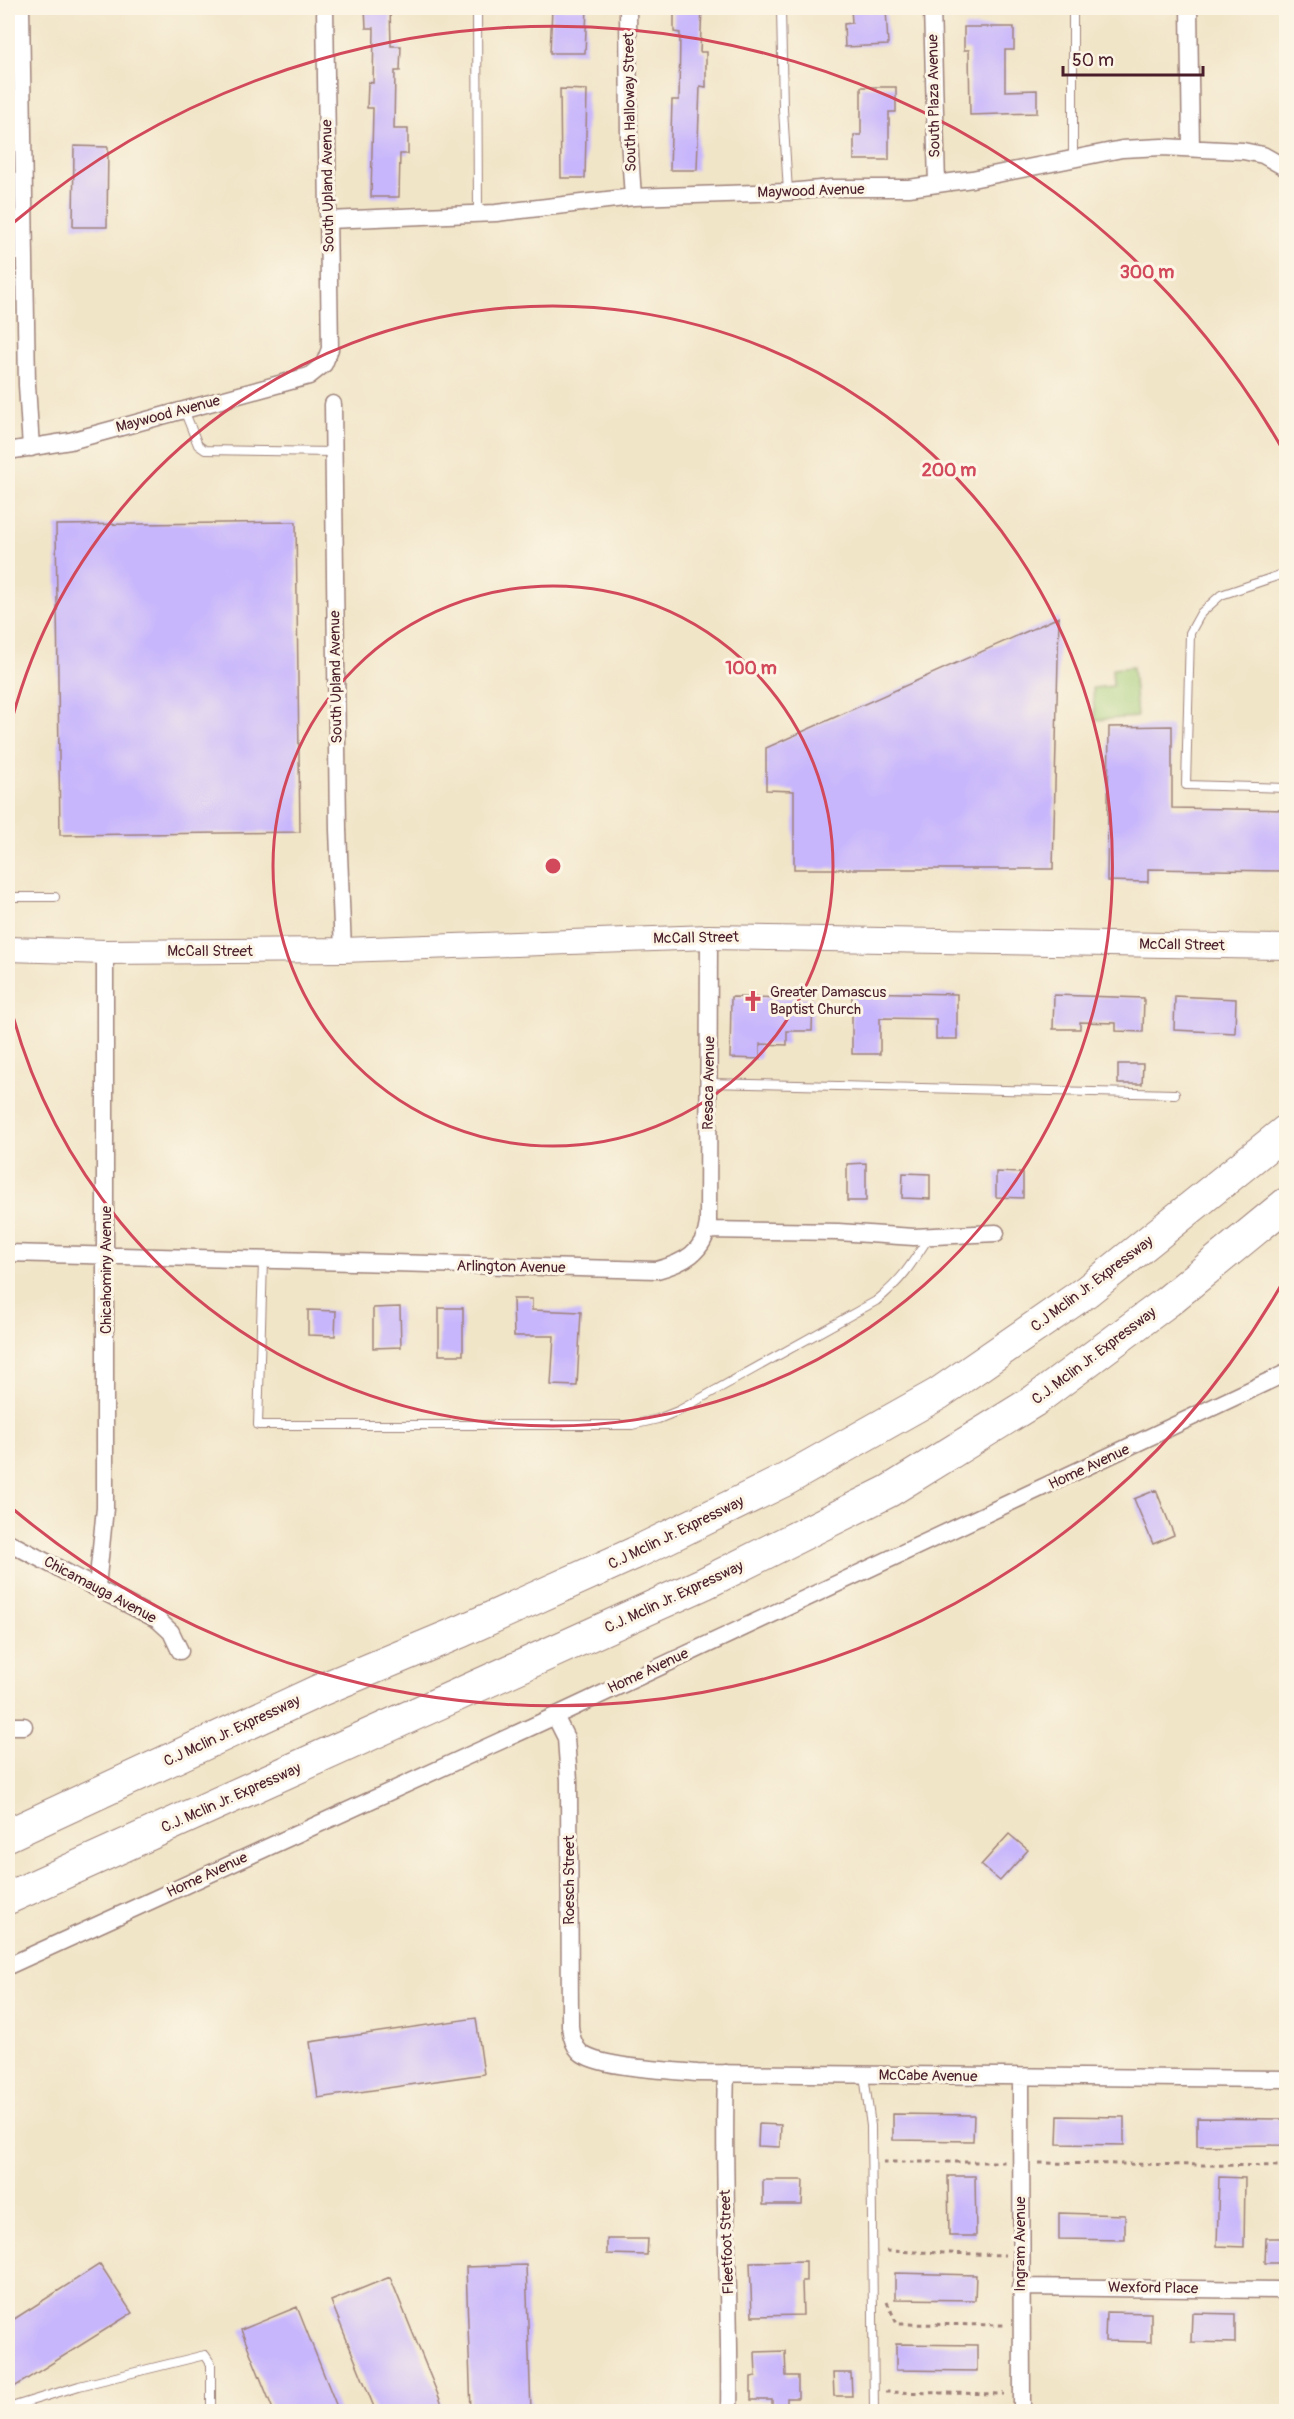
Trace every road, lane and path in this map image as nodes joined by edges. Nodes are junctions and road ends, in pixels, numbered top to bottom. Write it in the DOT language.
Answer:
graph roads {
  1 [pos="21,8"];
  2 [pos="324,8"];
  3 [pos="477,8"];
  4 [pos="628,8"];
  5 [pos="781,8"];
  6 [pos="932,8"];
  7 [pos="1072,8"];
  8 [pos="1189,8"];
  9 [pos="1191,148"];
  10 [pos="1073,159"];
  11 [pos="1287,168"];
  12 [pos="937,184"];
  13 [pos="788,192"];
  14 [pos="633,196"];
  15 [pos="478,214"];
  16 [pos="328,220"];
  17 [pos="324,364"];
  18 [pos="333,404"];
  19 [pos="184,410"];
  20 [pos="31,448"];
  21 [pos="8,451"];
  22 [pos="334,452"];
  23 [pos="1287,573"];
  24 [pos="1287,788"];
  25 [pos="8,897"];
  26 [pos="55,897"];
  27 [pos="709,937"];
  28 [pos="1287,947"];
  29 [pos="8,949"];
  30 [pos="343,950"];
  31 [pos="105,951"];
  32 [pos="709,1083"];
  33 [pos="1175,1094"];
  34 [pos="1287,1131"];
  35 [pos="1287,1203"];
  36 [pos="707,1230"];
  37 [pos="996,1233"];
  38 [pos="929,1236"];
  39 [pos="8,1253"];
  40 [pos="106,1257"];
  41 [pos="262,1261"];
  42 [pos="1287,1373"];
  43 [pos="8,1542"];
  44 [pos="97,1587"];
  45 [pos="180,1652"];
  46 [pos="555,1716"];
  47 [pos="132,1777"];
  48 [pos="8,1812"];
  49 [pos="8,1835"];
  50 [pos="8,1898"];
  51 [pos="8,1966"];
  52 [pos="576,2046"];
  53 [pos="726,2073"];
  54 [pos="864,2075"];
  55 [pos="1021,2077"];
  56 [pos="1287,2079"];
  57 [pos="872,2162"];
  58 [pos="1020,2162"];
  59 [pos="1287,2166"];
  60 [pos="872,2251"];
  61 [pos="1020,2256"];
  62 [pos="873,2274"];
  63 [pos="1020,2287"];
  64 [pos="1287,2293"];
  65 [pos="1020,2325"];
  66 [pos="874,2392"];
  67 [pos="1021,2394"];
  68 [pos="8,2408"];
  69 [pos="211,2412"];
  70 [pos="729,2412"];
  71 [pos="874,2412"];
  72 [pos="1022,2412"];
  1 -- 20 [label="street"];
  2 -- 16 [label="street, South Upland Avenue"];
  3 -- 15 [label="lane"];
  4 -- 14 [label="street, South Halloway Street"];
  5 -- 13 [label="lane"];
  6 -- 12 [label="street, South Plaza Avenue"];
  7 -- 10 [label="lane"];
  8 -- 9 [label="street"];
  9 -- 10 [label="street, Maywood Avenue"];
  9 -- 11 [label="street, Maywood Avenue"];
  10 -- 12 [label="street, Maywood Avenue"];
  12 -- 13 [label="street, Maywood Avenue"];
  13 -- 14 [label="street, Maywood Avenue"];
  14 -- 15 [label="street, Maywood Avenue"];
  15 -- 16 [label="street, Maywood Avenue"];
  16 -- 17 [label="street, South Upland Avenue"];
  17 -- 19 [label="street, Maywood Avenue"];
  18 -- 22 [label="street, South Upland Avenue"];
  19 -- 20 [label="street, Maywood Avenue"];
  19 -- 22 [label="lane"];
  20 -- 21 [label="street, Maywood Avenue"];
  22 -- 30 [label="street, South Upland Avenue"];
  23 -- 24 [label="lane"];
  25 -- 26 [label="lane"];
  27 -- 28 [label="street, McCall Street"];
  27 -- 30 [label="street, McCall Street"];
  27 -- 32 [label="street, Resaca Avenue"];
  29 -- 31 [label="street, McCall Street"];
  30 -- 31 [label="street, McCall Street"];
  31 -- 40 [label="street, Chicahominy Avenue"];
  32 -- 33 [label="lane"];
  32 -- 36 [label="street, Resaca Avenue"];
  34 -- 47 [label="highway, C.J Mclin Jr. Expressway"];
  35 -- 50 [label="highway, C.J. Mclin Jr. Expressway"];
  36 -- 38 [label="street"];
  36 -- 41 [label="street, Arlington Avenue"];
  37 -- 38 [label="street"];
  38 -- 41 [label="lane"];
  39 -- 40 [label="street, Arlington Avenue"];
  40 -- 41 [label="street, Arlington Avenue"];
  40 -- 44 [label="street, Chicahominy Avenue"];
  42 -- 46 [label="street, Home Avenue"];
  43 -- 44 [label="street, Chicamauga Avenue"];
  44 -- 45 [label="street, Chicamauga Avenue"];
  46 -- 51 [label="street, Home Avenue"];
  46 -- 52 [label="street, Roesch Street"];
  47 -- 48 [label="highway"];
  47 -- 49 [label="highway, C.J Mclin Jr. Expressway"];
  52 -- 53 [label="street, McCabe Avenue"];
  53 -- 54 [label="street, McCabe Avenue"];
  53 -- 70 [label="street, Fleetfoot Street"];
  54 -- 55 [label="street, McCabe Avenue"];
  54 -- 57 [label="lane"];
  55 -- 56 [label="street, McCabe Avenue"];
  55 -- 58 [label="street, Ingram Avenue"];
  57 -- 58 [label="path"];
  57 -- 60 [label="lane"];
  58 -- 59 [label="path"];
  58 -- 61 [label="street, Ingram Avenue"];
  60 -- 61 [label="path"];
  60 -- 62 [label="lane"];
  61 -- 63 [label="street, Ingram Avenue"];
  62 -- 65 [label="path"];
  62 -- 66 [label="lane"];
  63 -- 64 [label="street, Wexford Place"];
  63 -- 65 [label="street, Ingram Avenue"];
  65 -- 67 [label="street, Ingram Avenue"];
  66 -- 67 [label="path"];
  66 -- 71 [label="lane"];
  67 -- 72 [label="street, Ingram Avenue"];
  68 -- 69 [label="lane"];
}
